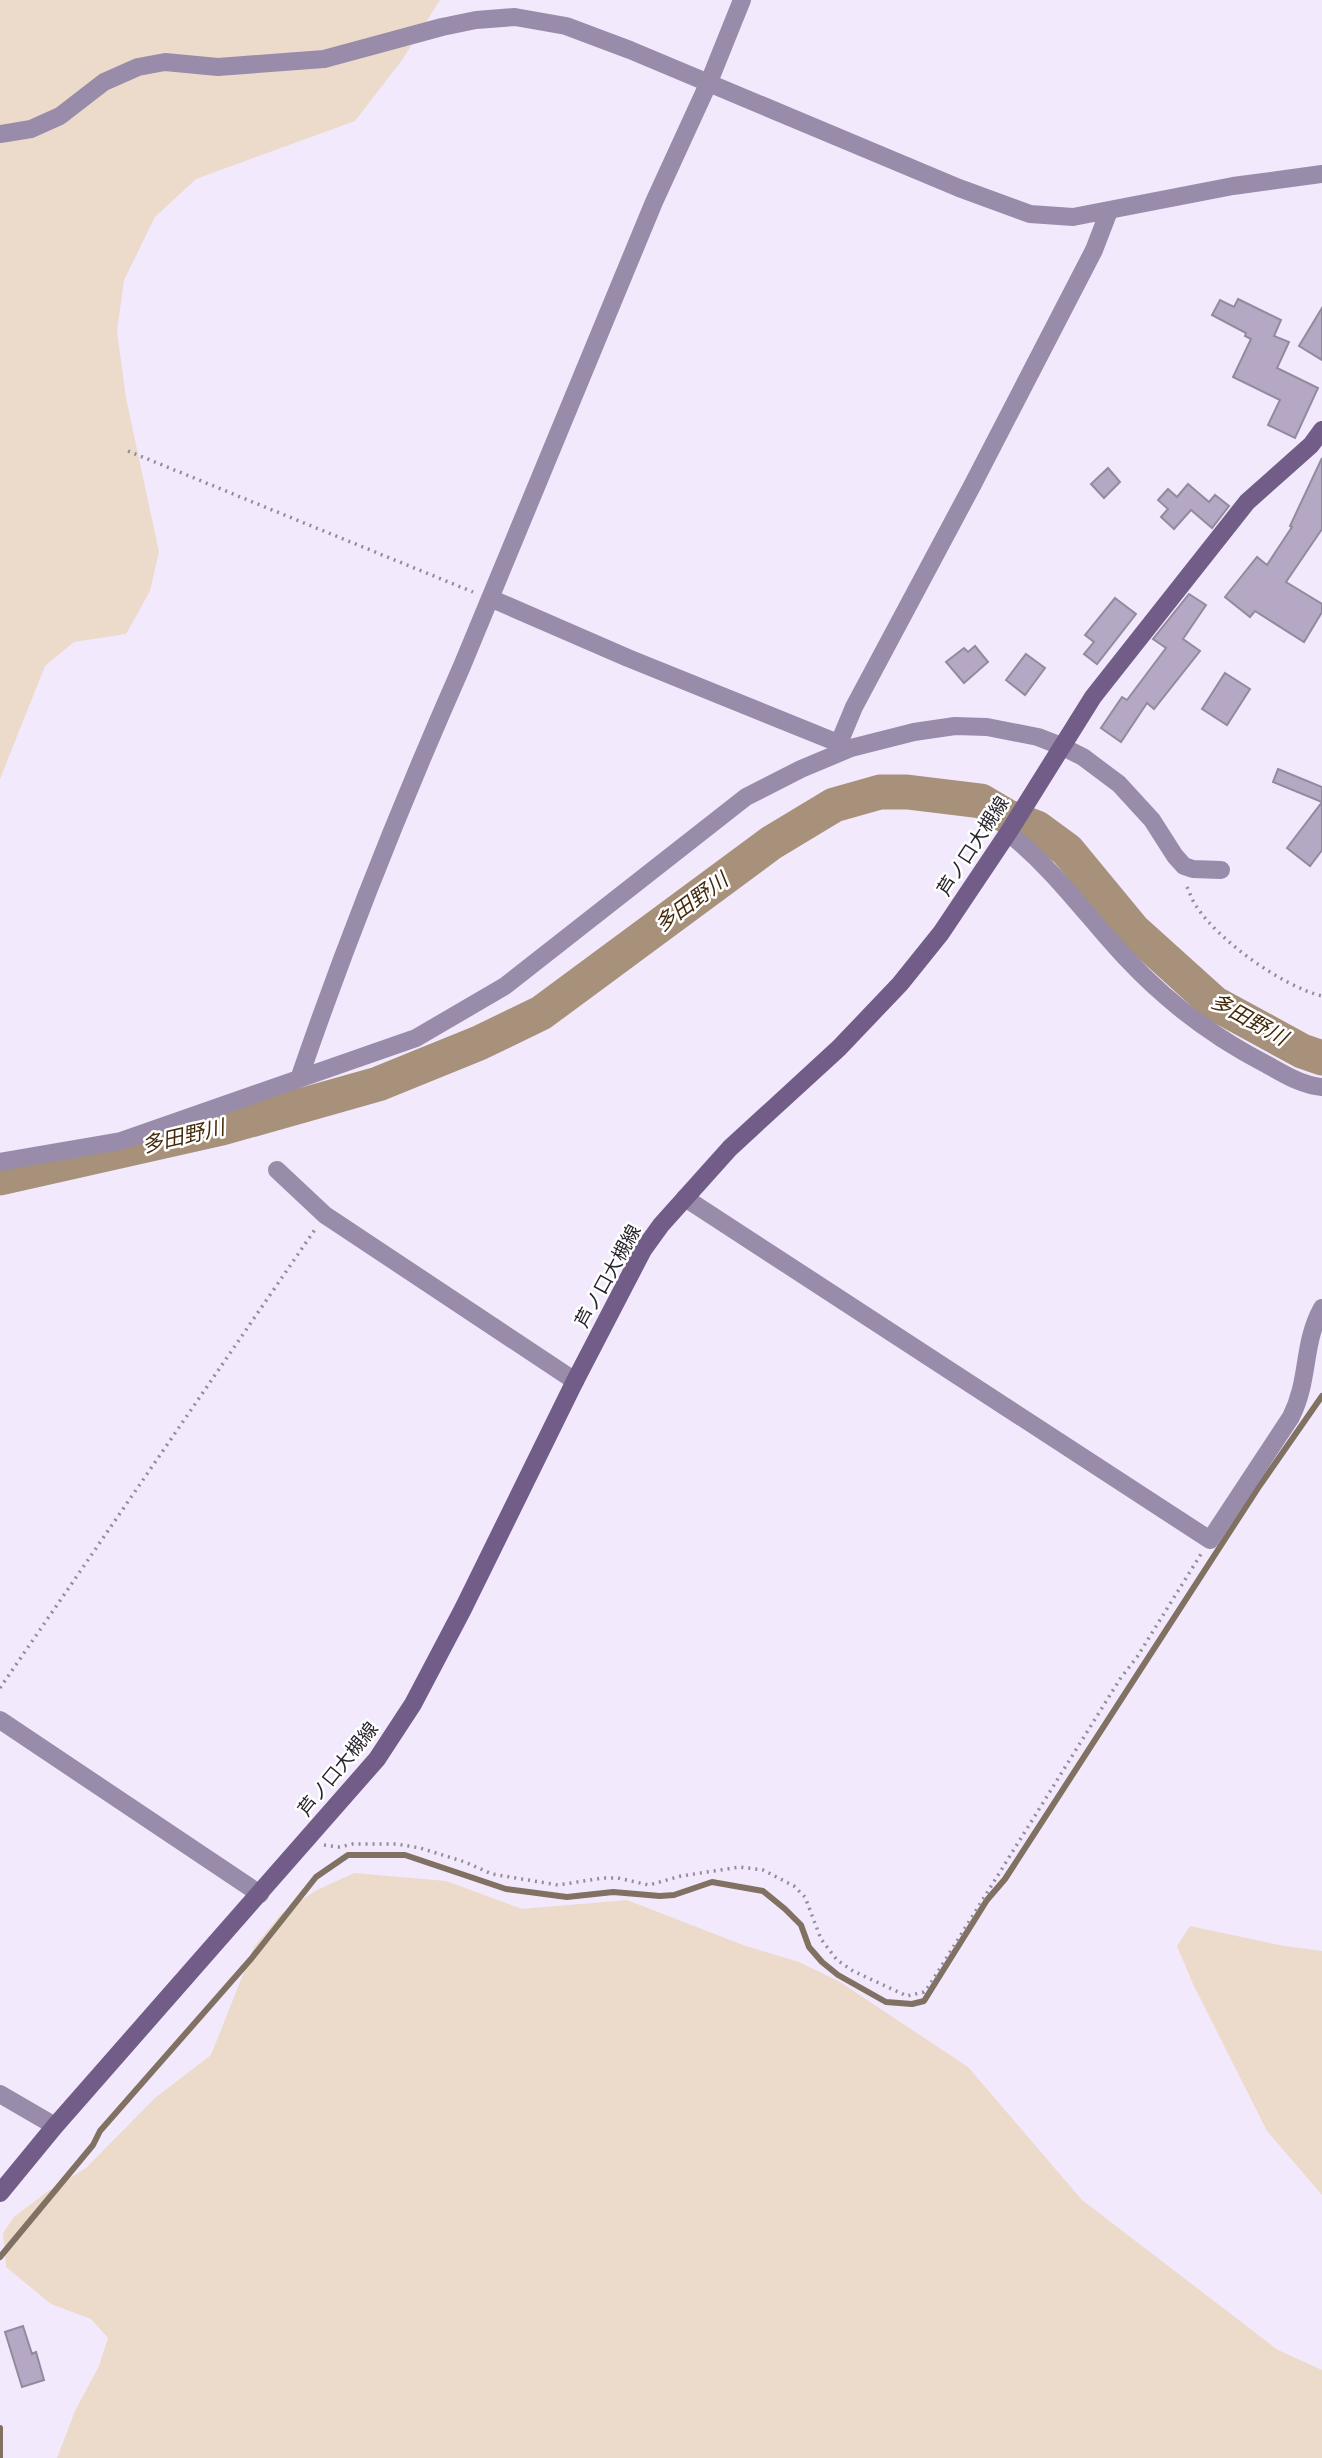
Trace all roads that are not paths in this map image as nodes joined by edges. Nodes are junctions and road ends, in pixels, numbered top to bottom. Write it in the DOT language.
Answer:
graph roads {
  1 [pos="742,0"];
  2 [pos="709,82"];
  3 [pos="0,134"];
  4 [pos="1322,174"];
  5 [pos="1109,211"];
  6 [pos="1322,430"];
  7 [pos="490,598"];
  8 [pos="845,746"];
  9 [pos="1061,746"];
  10 [pos="1008,834"];
  11 [pos="1221,870"];
  12 [pos="299,1079"];
  13 [pos="1322,1087"];
  14 [pos="0,1162"];
  15 [pos="277,1170"];
  16 [pos="685,1198"];
  17 [pos="1322,1308"];
  18 [pos="575,1381"];
  19 [pos="0,1720"];
  20 [pos="260,1894"];
  21 [pos="0,2094"];
  22 [pos="55,2126"];
  23 [pos="0,2193"];
  1 -- 2 [label="street"];
  2 -- 3 [label="street"];
  2 -- 5 [label="street"];
  2 -- 7 [label="street"];
  4 -- 5 [label="street"];
  5 -- 8 [label="street"];
  6 -- 9 [label="main road, 芦ノ口大槻線"];
  7 -- 8 [label="street"];
  7 -- 12 [label="street"];
  8 -- 9 [label="street"];
  8 -- 12 [label="street"];
  9 -- 10 [label="main road, 芦ノ口大槻線"];
  9 -- 11 [label="street"];
  10 -- 13 [label="street"];
  10 -- 16 [label="main road, 芦ノ口大槻線"];
  12 -- 14 [label="street"];
  15 -- 18 [label="street"];
  16 -- 17 [label="street"];
  16 -- 18 [label="main road, 芦ノ口大槻線"];
  18 -- 20 [label="main road, 芦ノ口大槻線"];
  19 -- 20 [label="street"];
  20 -- 22 [label="main road, 芦ノ口大槻線"];
  21 -- 22 [label="street"];
  22 -- 23 [label="main road, 芦ノ口大槻線"];
}
